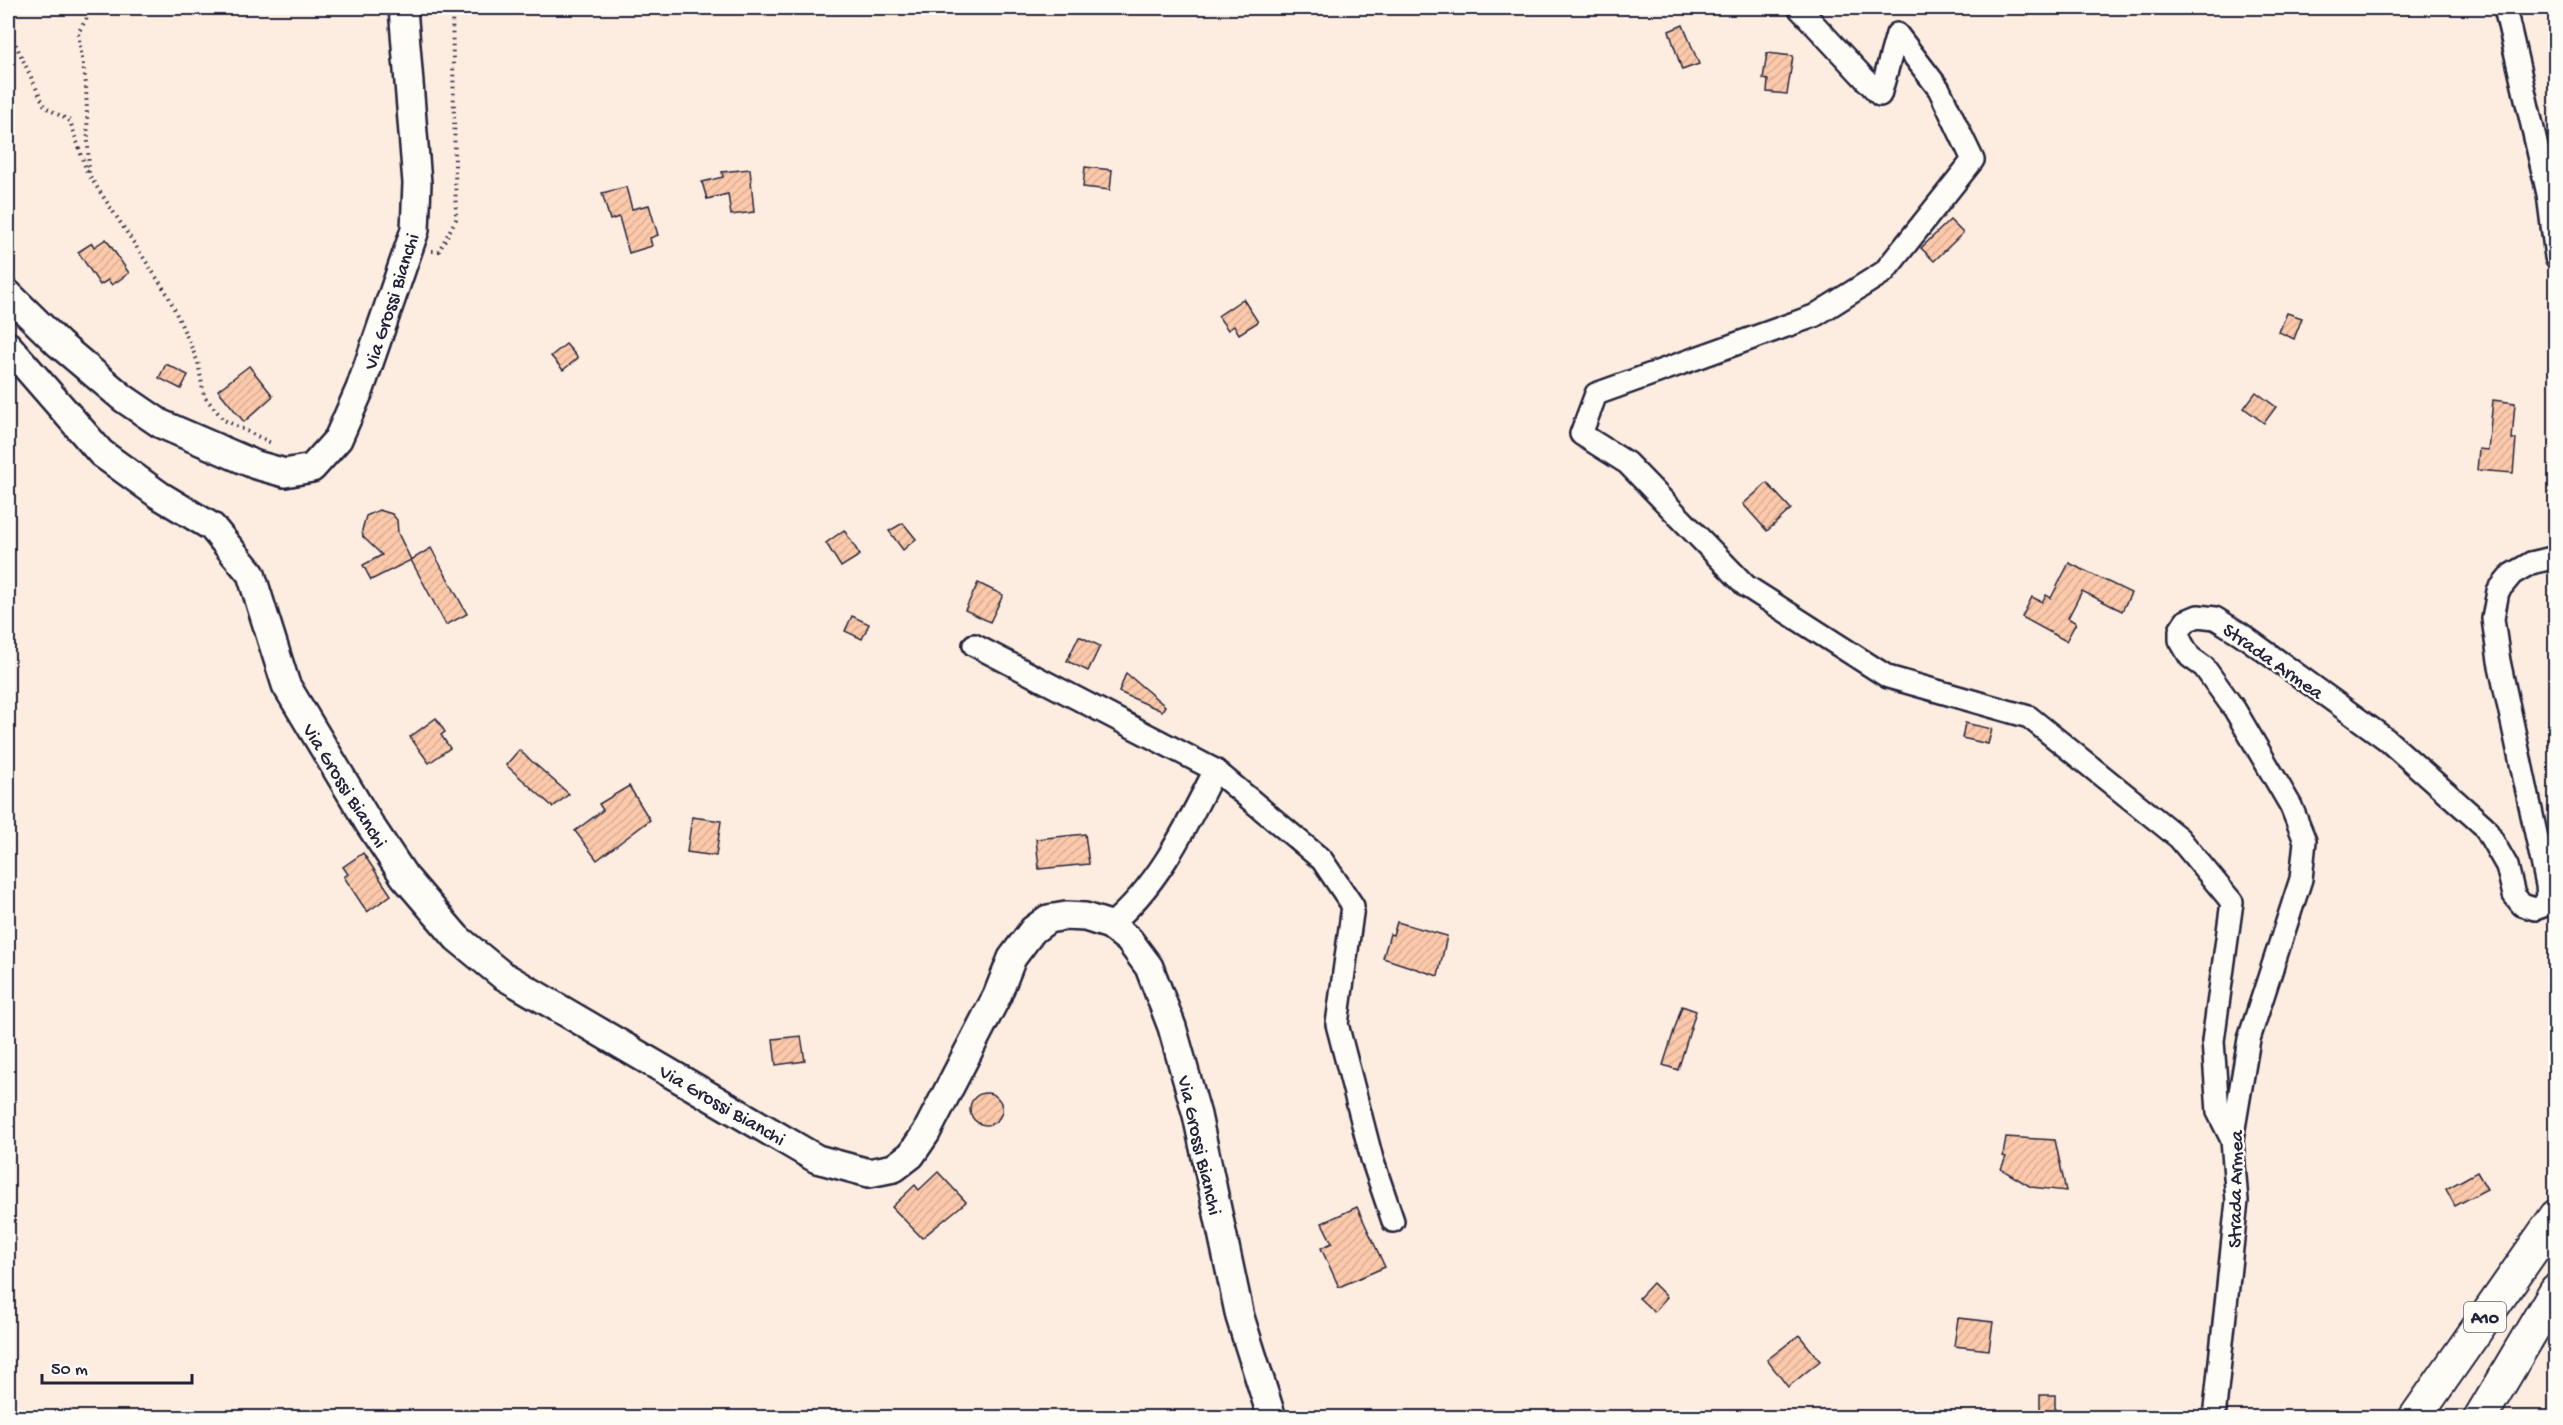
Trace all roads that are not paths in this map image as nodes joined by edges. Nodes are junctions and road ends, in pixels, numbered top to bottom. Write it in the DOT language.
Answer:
graph roads {
  1 [pos="402,8"];
  2 [pos="1799,8"];
  3 [pos="2505,8"];
  4 [pos="2556,257"];
  5 [pos="8,294"];
  6 [pos="8,346"];
  7 [pos="2556,557"];
  8 [pos="974,645"];
  9 [pos="1215,770"];
  10 [pos="1110,926"];
  11 [pos="2232,1140"];
  12 [pos="2556,1216"];
  13 [pos="1393,1221"];
  14 [pos="2556,1290"];
  15 [pos="1272,1418"];
  16 [pos="2214,1418"];
  17 [pos="2415,1418"];
  18 [pos="2480,1418"];
  1 -- 5 [label="main road, Via Grossi Bianchi"];
  2 -- 11 [label="street"];
  3 -- 4 [label="street"];
  6 -- 10 [label="main road, Via Grossi Bianchi"];
  7 -- 11 [label="street, Strada Armea"];
  8 -- 9 [label="street"];
  9 -- 10 [label="street"];
  9 -- 13 [label="street"];
  10 -- 15 [label="main road, Via Grossi Bianchi"];
  11 -- 16 [label="street, Strada Armea"];
  12 -- 17 [label="highway, A10"];
  14 -- 18 [label="highway, A10"];
}
